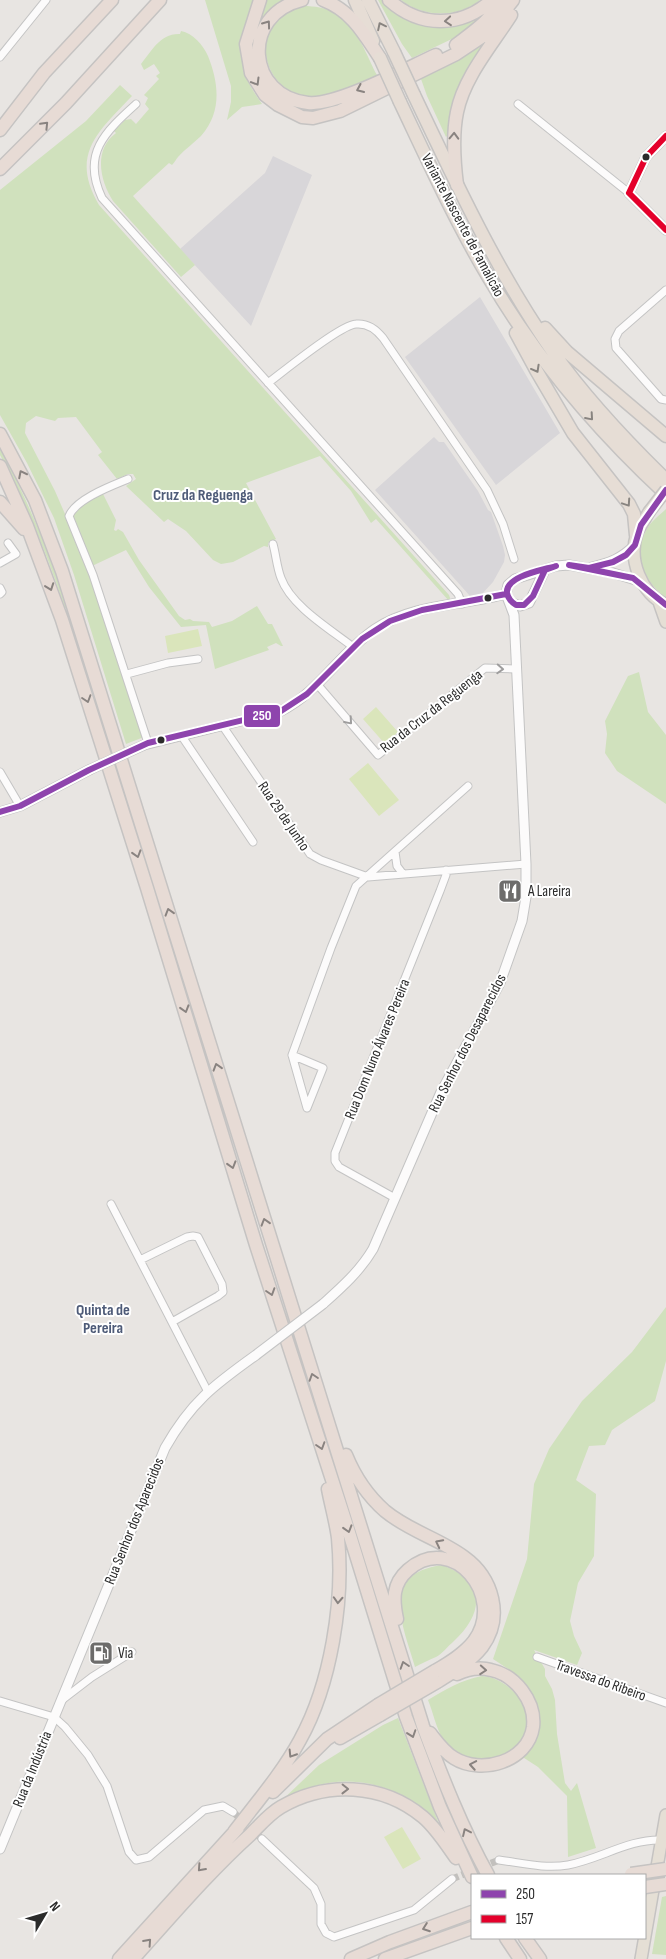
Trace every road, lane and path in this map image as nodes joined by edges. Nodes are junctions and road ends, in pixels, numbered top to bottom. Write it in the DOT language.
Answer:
graph roads {
  1 [pos="46,0"];
  2 [pos="112,0"];
  3 [pos="160,0"];
  4 [pos="260,0"];
  5 [pos="302,0"];
  6 [pos="323,0"];
  7 [pos="354,0"];
  8 [pos="368,0"];
  9 [pos="389,0"];
  10 [pos="492,0"];
  11 [pos="502,0"];
  12 [pos="514,0"];
  13 [pos="0,56"];
  14 [pos="380,58"];
  15 [pos="136,104"];
  16 [pos="518,104"];
  17 [pos="0,130"];
  18 [pos="666,136"];
  19 [pos="0,169"];
  20 [pos="457,185"];
  21 [pos="629,194"];
  22 [pos="666,230"];
  23 [pos="489,279"];
  24 [pos="666,290"];
  25 [pos="515,293"];
  26 [pos="268,383"];
  27 [pos="666,400"];
  28 [pos="0,434"];
  29 [pos="666,436"];
  30 [pos="0,466"];
  31 [pos="128,480"];
  32 [pos="666,480"];
  33 [pos="666,490"];
  34 [pos="666,494"];
  35 [pos="0,502"];
  36 [pos="636,540"];
  37 [pos="33,541"];
  38 [pos="8,543"];
  39 [pos="273,544"];
  40 [pos="514,559"];
  41 [pos="0,562"];
  42 [pos="590,568"];
  43 [pos="545,570"];
  44 [pos="520,578"];
  45 [pos="642,582"];
  46 [pos="0,588"];
  47 [pos="534,592"];
  48 [pos="0,594"];
  49 [pos="508,598"];
  50 [pos="662,603"];
  51 [pos="462,604"];
  52 [pos="526,605"];
  53 [pos="666,622"];
  54 [pos="514,634"];
  55 [pos="353,647"];
  56 [pos="198,658"];
  57 [pos="517,670"];
  58 [pos="127,674"];
  59 [pos="317,684"];
  60 [pos="222,725"];
  61 [pos="181,735"];
  62 [pos="146,744"];
  63 [pos="0,772"];
  64 [pos="468,786"];
  65 [pos="20,806"];
  66 [pos="0,812"];
  67 [pos="253,842"];
  68 [pos="395,852"];
  69 [pos="526,864"];
  70 [pos="446,870"];
  71 [pos="403,874"];
  72 [pos="368,877"];
  73 [pos="292,1055"];
  74 [pos="395,1198"];
  75 [pos="111,1204"];
  76 [pos="140,1260"];
  77 [pos="172,1322"];
  78 [pos="256,1355"];
  79 [pos="208,1392"];
  80 [pos="329,1424"];
  81 [pos="328,1466"];
  82 [pos="395,1637"];
  83 [pos="132,1652"];
  84 [pos="537,1657"];
  85 [pos="436,1677"];
  86 [pos="0,1701"];
  87 [pos="60,1702"];
  88 [pos="666,1703"];
  89 [pos="379,1710"];
  90 [pos="54,1717"];
  91 [pos="423,1726"];
  92 [pos="233,1812"];
  93 [pos="666,1815"];
  94 [pos="234,1832"];
  95 [pos="262,1839"];
  96 [pos="661,1840"];
  97 [pos="0,1849"];
  98 [pos="229,1853"];
  99 [pos="499,1860"];
  100 [pos="666,1869"];
  101 [pos="487,1874"];
  102 [pos="627,1874"];
  103 [pos="471,1875"];
  104 [pos="452,1879"];
  105 [pos="471,1882"];
  106 [pos="666,1884"];
  107 [pos="646,1887"];
  108 [pos="471,1912"];
  109 [pos="471,1928"];
  110 [pos="646,1929"];
  111 [pos="644,1939"];
  112 [pos="527,1940"];
  113 [pos="509,1943"];
  114 [pos="119,1959"];
  115 [pos="133,1959"];
  116 [pos="351,1959"];
  117 [pos="385,1959"];
  118 [pos="520,1959"];
  119 [pos="540,1959"];
  120 [pos="641,1959"];
  1 -- 13 [label="street"];
  2 -- 17 [label="highway"];
  19 -- 3 [label="highway, one-way"];
  4 -- 12 [label="highway, one-way"];
  11 -- 5 [label="highway, one-way"];
  6 -- 14 [label="highway"];
  7 -- 14 [label="highway, Variante Nascente de Famalicão"];
  20 -- 8 [label="highway, Variante Nascente de Famalicão, one-way, bridge"];
  10 -- 9 [label="highway, one-way"];
  20 -- 12 [label="highway, one-way"];
  14 -- 23 [label="highway, Variante Nascente de Famalicão, bridge"];
  15 -- 26 [label="street"];
  16 -- 21 [label="street"];
  18 -- 21 [label="street"];
  20 -- 25 [label="highway, Variante Nascente de Famalicão"];
  21 -- 22 [label="street"];
  23 -- 34 [label="highway, Variante Nascente de Famalicão, one-way"];
  23 -- 36 [label="highway, one-way"];
  24 -- 27 [label="street"];
  25 -- 29 [label="highway"];
  25 -- 32 [label="highway, Variante Nascente de Famalicão"];
  26 -- 40 [label="street"];
  26 -- 51 [label="street"];
  80 -- 28 [label="highway, one-way"];
  30 -- 37 [label="highway"];
  31 -- 58 [label="street"];
  33 -- 36 [label="main road, bridge"];
  35 -- 37 [label="highway"];
  36 -- 42 [label="street"];
  36 -- 45 [label="main road"];
  37 -- 81 [label="highway, one-way"];
  38 -- 41 [label="street"];
  39 -- 55 [label="street"];
  42 -- 43 [label="street"];
  42 -- 45 [label="street"];
  43 -- 44 [label="street"];
  43 -- 47 [label="street"];
  44 -- 47 [label="street"];
  44 -- 49 [label="street"];
  45 -- 50 [label="main road"];
  46 -- 48 [label="street"];
  47 -- 52 [label="street"];
  49 -- 51 [label="street"];
  49 -- 52 [label="street"];
  49 -- 54 [label="street, Rua Senhor dos Desaparecidos"];
  50 -- 53 [label="main road"];
  51 -- 55 [label="street"];
  52 -- 54 [label="street, Rua Senhor dos Desaparecidos"];
  54 -- 57 [label="street, Rua Senhor dos Desaparecidos"];
  55 -- 59 [label="street"];
  56 -- 58 [label="street"];
  59 -- 57 [label="street, Rua da Cruz da Reguenga, one-way"];
  57 -- 69 [label="street, Rua Senhor dos Desaparecidos"];
  58 -- 62 [label="street"];
  59 -- 60 [label="street"];
  60 -- 61 [label="street"];
  60 -- 72 [label="street, Rua 29 de Junho"];
  61 -- 62 [label="street"];
  61 -- 67 [label="street"];
  62 -- 65 [label="street, bridge"];
  63 -- 65 [label="street"];
  64 -- 68 [label="street"];
  65 -- 66 [label="street"];
  68 -- 71 [label="street"];
  68 -- 72 [label="street"];
  69 -- 70 [label="street"];
  69 -- 74 [label="street, Rua Senhor dos Desaparecidos"];
  70 -- 71 [label="street"];
  70 -- 74 [label="street, Rua Dom Nuno Álvares Pereira"];
  71 -- 72 [label="street"];
  72 -- 73 [label="street"];
  73 -- 73 [label="street"];
  74 -- 78 [label="street, Rua Senhor dos Desaparecidos, bridge"];
  75 -- 76 [label="street"];
  76 -- 77 [label="street"];
  76 -- 77 [label="street"];
  77 -- 79 [label="street"];
  78 -- 79 [label="street, Rua Senhor dos Aparecidos"];
  79 -- 87 [label="street, Rua Senhor dos Aparecidos"];
  80 -- 82 [label="highway"];
  85 -- 80 [label="highway, one-way"];
  81 -- 94 [label="highway, one-way"];
  81 -- 103 [label="highway, one-way"];
  82 -- 85 [label="highway"];
  91 -- 82 [label="highway, one-way"];
  83 -- 87 [label="street"];
  84 -- 88 [label="street, Travessa do Ribeiro"];
  85 -- 89 [label="highway, bridge"];
  85 -- 91 [label="highway, one-way"];
  86 -- 90 [label="street"];
  87 -- 90 [label="street, Rua Senhor dos Aparecidos"];
  89 -- 94 [label="highway"];
  89 -- 98 [label="highway"];
  90 -- 92 [label="street"];
  90 -- 97 [label="street, Rua da Indústria"];
  101 -- 91 [label="highway, one-way"];
  93 -- 96 [label="main road"];
  94 -- 114 [label="highway, one-way"];
  95 -- 104 [label="street"];
  96 -- 99 [label="street"];
  96 -- 110 [label="main road"];
  98 -- 105 [label="highway, one-way"];
  115 -- 98 [label="highway, one-way"];
  100 -- 102 [label="highway, bridge"];
  106 -- 107 [label="highway, bridge"];
  108 -- 116 [label="highway, one-way"];
  109 -- 117 [label="highway"];
  111 -- 120 [label="main road"];
  112 -- 119 [label="highway"];
  113 -- 118 [label="highway"];
}
